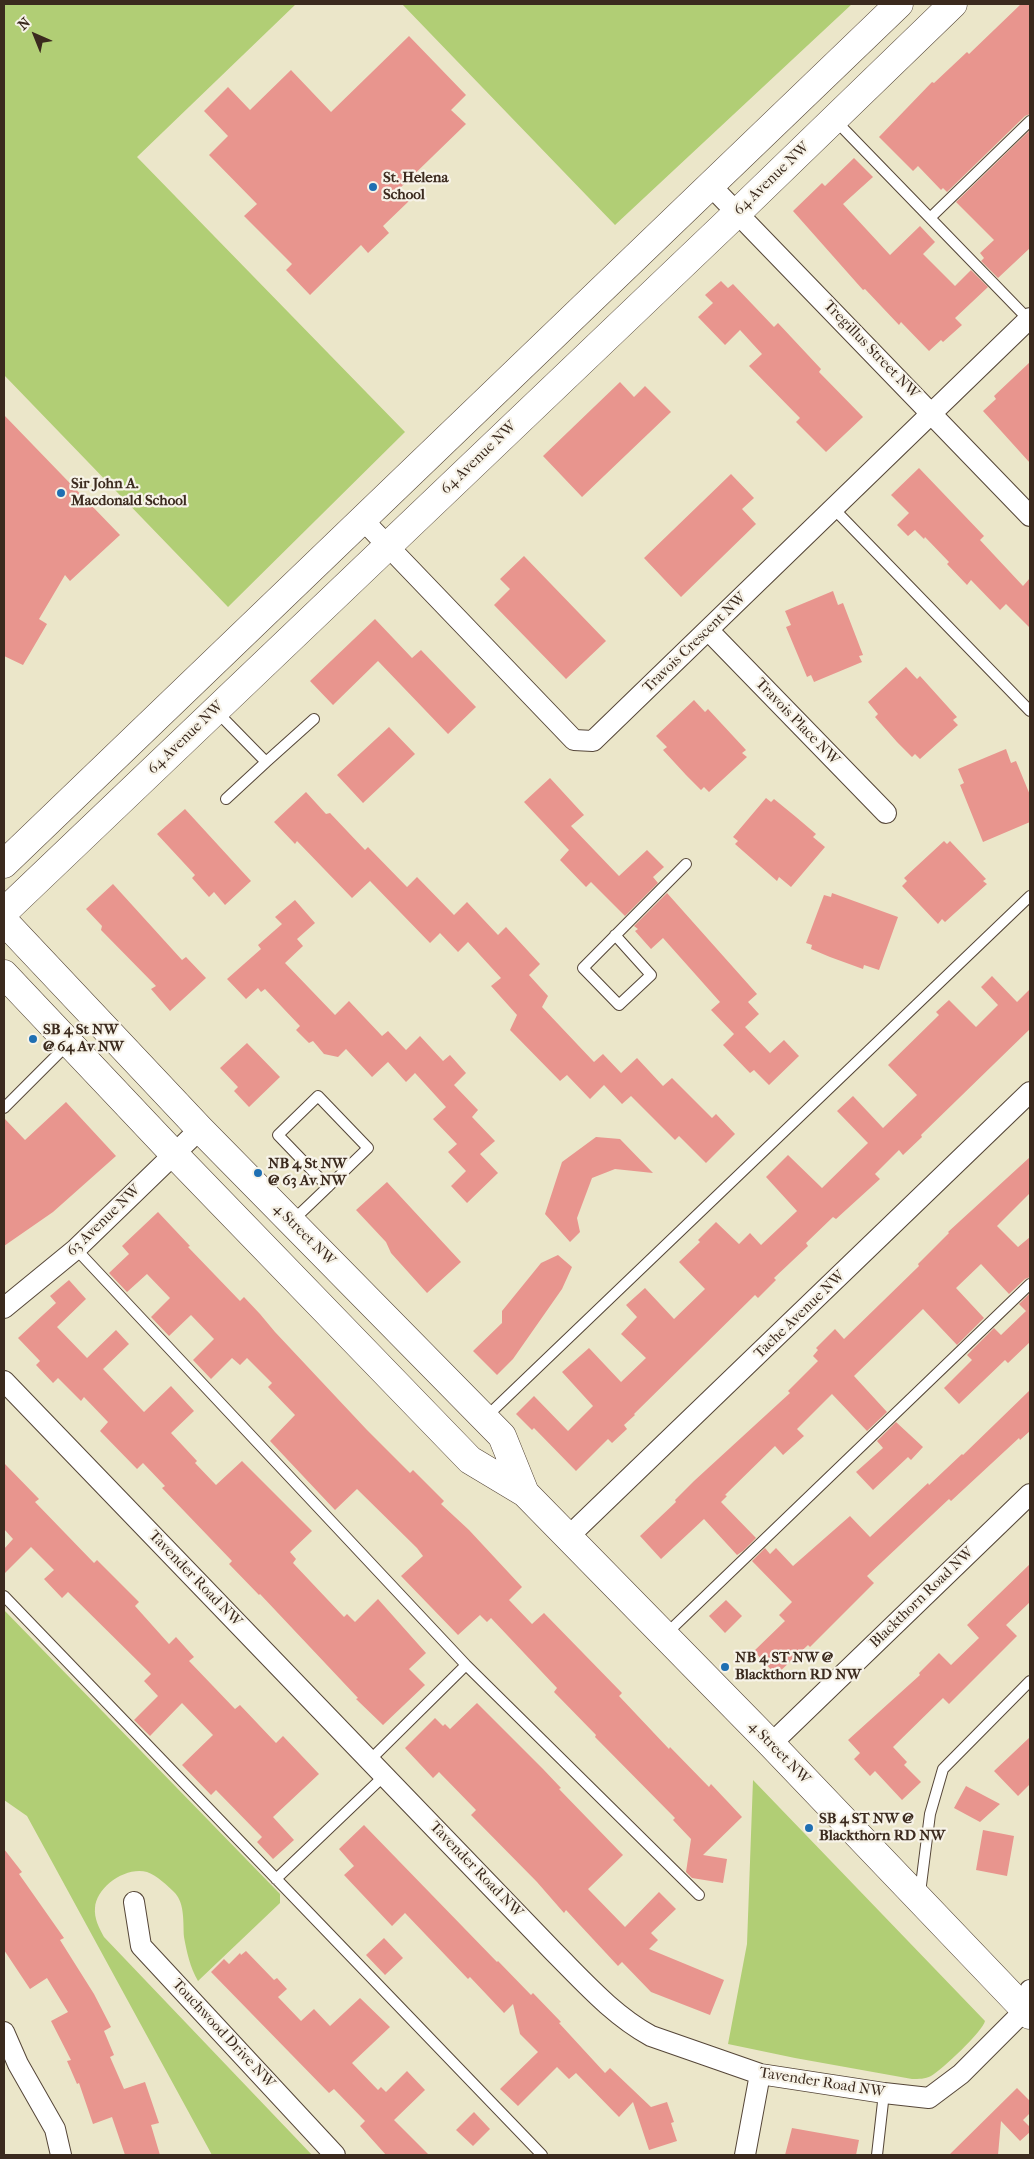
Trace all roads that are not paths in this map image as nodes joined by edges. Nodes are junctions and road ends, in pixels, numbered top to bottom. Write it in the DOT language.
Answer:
graph roads {
  1 [pos="899,4"];
  2 [pos="952,4"];
  3 [pos="834,119"];
  4 [pos="1030,121"];
  5 [pos="710,185"];
  6 [pos="737,213"];
  7 [pos="930,218"];
  8 [pos="1030,319"];
  9 [pos="932,413"];
  10 [pos="834,509"];
  11 [pos="1030,516"];
  12 [pos="362,518"];
  13 [pos="388,545"];
  14 [pos="708,631"];
  15 [pos="216,710"];
  16 [pos="1030,711"];
  17 [pos="314,719"];
  18 [pos="266,762"];
  19 [pos="226,799"];
  20 [pos="886,813"];
  21 [pos="4,864"];
  22 [pos="686,864"];
  23 [pos="1030,896"];
  24 [pos="4,912"];
  25 [pos="4,921"];
  26 [pos="615,935"];
  27 [pos="8,983"];
  28 [pos="70,1042"];
  29 [pos="1030,1092"];
  30 [pos="4,1108"];
  31 [pos="200,1129"];
  32 [pos="174,1154"];
  33 [pos="328,1187"];
  34 [pos="291,1221"];
  35 [pos="76,1249"];
  36 [pos="1030,1284"];
  37 [pos="4,1308"];
  38 [pos="4,1381"];
  39 [pos="485,1418"];
  40 [pos="525,1493"];
  41 [pos="1030,1494"];
  42 [pos="568,1538"];
  43 [pos="4,1596"];
  44 [pos="665,1635"];
  45 [pos="466,1665"];
  46 [pos="1030,1681"];
  47 [pos="771,1744"];
  48 [pos="370,1760"];
  49 [pos="385,1775"];
  50 [pos="276,1880"];
  51 [pos="699,1895"];
  52 [pos="919,1899"];
  53 [pos="134,1902"];
  54 [pos="1029,2005"];
  55 [pos="4,2032"];
  56 [pos="11,2068"];
  57 [pos="760,2074"];
  58 [pos="884,2093"];
  59 [pos="62,2155"];
  60 [pos="335,2155"];
  61 [pos="542,2155"];
  62 [pos="746,2155"];
  63 [pos="877,2155"];
  1 -- 5 [label="main road"];
  2 -- 3 [label="main road, 64 Avenue NW"];
  3 -- 6 [label="main road, 64 Avenue NW"];
  3 -- 7 [label="lane"];
  4 -- 7 [label="lane"];
  5 -- 6 [label="street, Tregillus Street NW"];
  5 -- 12 [label="main road"];
  6 -- 9 [label="street, Tregillus Street NW"];
  6 -- 13 [label="main road, 64 Avenue NW"];
  7 -- 8 [label="lane"];
  8 -- 9 [label="street, Travois Crescent NW"];
  9 -- 10 [label="street, Travois Crescent NW"];
  9 -- 11 [label="street, Tregillus Street NW"];
  10 -- 14 [label="street, Travois Crescent NW"];
  10 -- 16 [label="lane"];
  12 -- 13 [label="street, Travois Crescent NW"];
  12 -- 21 [label="main road"];
  13 -- 14 [label="street, Travois Crescent NW"];
  13 -- 15 [label="main road, 64 Avenue NW"];
  14 -- 20 [label="street, Travois Place NW"];
  15 -- 18 [label="lane"];
  15 -- 24 [label="main road, 64 Avenue NW"];
  17 -- 18 [label="lane"];
  18 -- 19 [label="lane"];
  22 -- 26 [label="lane"];
  23 -- 39 [label="lane"];
  25 -- 31 [label="main road, 4 Street NW"];
  26 -- 26 [label="lane"];
  27 -- 28 [label="main road, 4 Street NW"];
  28 -- 30 [label="lane"];
  28 -- 32 [label="main road, 4 Street NW"];
  29 -- 42 [label="street, Tache Avenue NW"];
  31 -- 32 [label="street, 63 Avenue NW"];
  31 -- 34 [label="main road, 4 Street NW"];
  32 -- 35 [label="street, 63 Avenue NW"];
  32 -- 40 [label="main road, 4 Street NW"];
  33 -- 33 [label="lane"];
  33 -- 34 [label="lane"];
  34 -- 39 [label="main road, 4 Street NW"];
  35 -- 37 [label="street, 63 Avenue NW"];
  35 -- 45 [label="lane"];
  36 -- 44 [label="lane"];
  38 -- 48 [label="street, Tavender Road NW"];
  39 -- 40 [label="main road, 4 Street NW"];
  40 -- 42 [label="main road, 4 Street NW"];
  41 -- 47 [label="street, Blackthorn Road NW"];
  42 -- 44 [label="main road, 4 Street NW"];
  43 -- 50 [label="lane"];
  44 -- 47 [label="main road, 4 Street NW"];
  45 -- 48 [label="lane"];
  45 -- 51 [label="lane"];
  46 -- 52 [label="lane"];
  47 -- 52 [label="main road, 4 Street NW"];
  48 -- 49 [label="street, Tavender Road NW"];
  49 -- 50 [label="lane"];
  49 -- 57 [label="street, Tavender Road NW"];
  50 -- 61 [label="lane"];
  52 -- 54 [label="main road, 4 Street NW"];
  53 -- 60 [label="street, Touchwood Drive NW"];
  54 -- 58 [label="street, Tavender Road NW"];
  55 -- 56 [label="street"];
  56 -- 59 [label="street"];
  57 -- 58 [label="street, Tavender Road NW"];
  57 -- 62 [label="street"];
  58 -- 63 [label="lane"];
}
